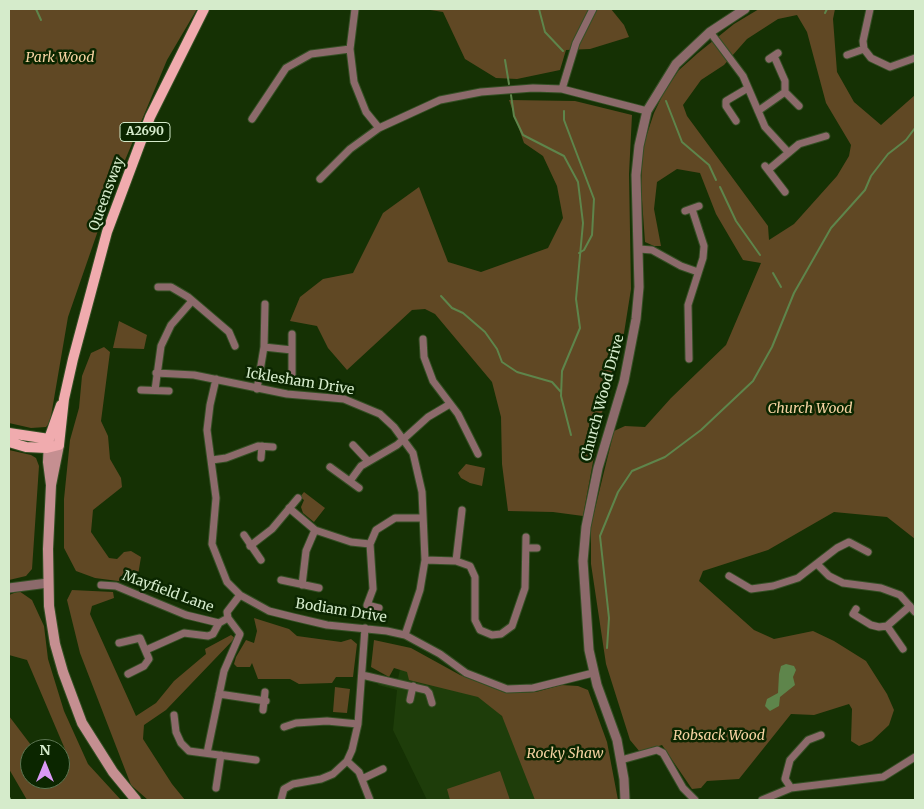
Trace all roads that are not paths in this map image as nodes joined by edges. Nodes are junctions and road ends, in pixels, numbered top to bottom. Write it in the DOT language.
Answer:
graph roads {
  1 [pos="204,9"];
  2 [pos="355,9"];
  3 [pos="593,9"];
  4 [pos="745,9"];
  5 [pos="870,9"];
  6 [pos="710,32"];
  7 [pos="350,48"];
  8 [pos="864,49"];
  9 [pos="848,55"];
  10 [pos="774,56"];
  11 [pos="915,58"];
  12 [pos="748,88"];
  13 [pos="562,89"];
  14 [pos="785,92"];
  15 [pos="725,104"];
  16 [pos="799,106"];
  17 [pos="717,108"];
  18 [pos="648,111"];
  19 [pos="758,111"];
  20 [pos="252,120"];
  21 [pos="736,121"];
  22 [pos="379,128"];
  23 [pos="820,147"];
  24 [pos="788,152"];
  25 [pos="320,179"];
  26 [pos="785,192"];
  27 [pos="684,211"];
  28 [pos="639,249"];
  29 [pos="698,272"];
  30 [pos="158,287"];
  31 [pos="192,301"];
  32 [pos="265,304"];
  33 [pos="292,334"];
  34 [pos="424,339"];
  35 [pos="236,346"];
  36 [pos="264,347"];
  37 [pos="292,350"];
  38 [pos="691,355"];
  39 [pos="156,373"];
  40 [pos="295,373"];
  41 [pos="216,379"];
  42 [pos="257,389"];
  43 [pos="141,390"];
  44 [pos="155,390"];
  45 [pos="169,391"];
  46 [pos="64,399"];
  47 [pos="450,404"];
  48 [pos="9,433"];
  49 [pos="403,440"];
  50 [pos="9,442"];
  51 [pos="48,444"];
  52 [pos="353,445"];
  53 [pos="59,446"];
  54 [pos="262,446"];
  55 [pos="273,447"];
  56 [pos="478,454"];
  57 [pos="261,458"];
  58 [pos="212,460"];
  59 [pos="368,462"];
  60 [pos="330,467"];
  61 [pos="350,481"];
  62 [pos="51,485"];
  63 [pos="359,488"];
  64 [pos="298,498"];
  65 [pos="289,508"];
  66 [pos="462,510"];
  67 [pos="423,518"];
  68 [pos="315,530"];
  69 [pos="244,535"];
  70 [pos="526,537"];
  71 [pos="370,544"];
  72 [pos="250,546"];
  73 [pos="526,548"];
  74 [pos="537,548"];
  75 [pos="868,552"];
  76 [pos="261,560"];
  77 [pos="425,560"];
  78 [pos="456,560"];
  79 [pos="817,564"];
  80 [pos="729,576"];
  81 [pos="281,580"];
  82 [pos="48,583"];
  83 [pos="101,584"];
  84 [pos="302,584"];
  85 [pos="9,588"];
  86 [pos="318,588"];
  87 [pos="240,595"];
  88 [pos="910,606"];
  89 [pos="379,608"];
  90 [pos="856,609"];
  91 [pos="915,612"];
  92 [pos="228,618"];
  93 [pos="219,623"];
  94 [pos="887,626"];
  95 [pos="365,628"];
  96 [pos="405,635"];
  97 [pos="119,643"];
  98 [pos="146,650"];
  99 [pos="903,650"];
  100 [pos="593,673"];
  101 [pos="128,674"];
  102 [pos="362,675"];
  103 [pos="413,686"];
  104 [pos="265,692"];
  105 [pos="219,694"];
  106 [pos="265,700"];
  107 [pos="410,700"];
  108 [pos="432,703"];
  109 [pos="263,710"];
  110 [pos="295,714"];
  111 [pos="174,715"];
  112 [pos="296,723"];
  113 [pos="358,724"];
  114 [pos="284,727"];
  115 [pos="819,738"];
  116 [pos="207,753"];
  117 [pos="222,755"];
  118 [pos="915,757"];
  119 [pos="256,760"];
  120 [pos="621,760"];
  121 [pos="347,761"];
  122 [pos="383,769"];
  123 [pos="362,779"];
  124 [pos="216,788"];
  125 [pos="791,788"];
  126 [pos="136,800"];
  127 [pos="281,800"];
  128 [pos="370,800"];
  129 [pos="625,800"];
  130 [pos="695,800"];
  131 [pos="762,800"];
  1 -- 46 [label="main road, Queensway / A2690"];
  2 -- 7 [label="street"];
  3 -- 13 [label="street"];
  4 -- 6 [label="street, Church Wood Drive"];
  5 -- 8 [label="street"];
  6 -- 12 [label="street"];
  6 -- 18 [label="street, Church Wood Drive"];
  7 -- 20 [label="street"];
  7 -- 22 [label="street"];
  8 -- 9 [label="street"];
  8 -- 11 [label="street"];
  10 -- 14 [label="street"];
  12 -- 15 [label="street"];
  12 -- 19 [label="street"];
  13 -- 18 [label="street"];
  13 -- 22 [label="street"];
  14 -- 16 [label="street"];
  14 -- 19 [label="street"];
  15 -- 17 [label="street"];
  15 -- 21 [label="street"];
  18 -- 28 [label="street, Church Wood Drive"];
  19 -- 24 [label="street"];
  22 -- 25 [label="street"];
  23 -- 24 [label="street"];
  24 -- 26 [label="street"];
  27 -- 29 [label="street"];
  28 -- 29 [label="street"];
  28 -- 100 [label="street, Church Wood Drive"];
  29 -- 38 [label="street"];
  30 -- 31 [label="street"];
  31 -- 35 [label="street"];
  31 -- 39 [label="street"];
  32 -- 36 [label="street"];
  33 -- 37 [label="street"];
  34 -- 47 [label="street"];
  36 -- 37 [label="street"];
  36 -- 42 [label="street"];
  37 -- 40 [label="street"];
  39 -- 41 [label="street, Icklesham Drive"];
  39 -- 44 [label="street"];
  41 -- 42 [label="street, Icklesham Drive"];
  41 -- 58 [label="street, Bodiam Drive"];
  42 -- 49 [label="street, Icklesham Drive"];
  43 -- 44 [label="street"];
  44 -- 45 [label="street"];
  46 -- 51 [label="main road, Queensway / A2690"];
  46 -- 53 [label="main road, Queensway / A2690"];
  47 -- 49 [label="street"];
  47 -- 56 [label="street"];
  48 -- 51 [label="main road"];
  49 -- 59 [label="street"];
  49 -- 67 [label="street, Icklesham Drive"];
  50 -- 51 [label="main road"];
  51 -- 53 [label="main road"];
  51 -- 62 [label="main road, Queensway"];
  52 -- 59 [label="street"];
  53 -- 62 [label="main road, Queensway"];
  54 -- 55 [label="street"];
  54 -- 57 [label="street"];
  54 -- 58 [label="street"];
  58 -- 87 [label="street, Bodiam Drive"];
  59 -- 61 [label="street"];
  60 -- 61 [label="street"];
  61 -- 63 [label="street"];
  62 -- 82 [label="main road, Queensway"];
  64 -- 65 [label="street"];
  65 -- 68 [label="street"];
  65 -- 72 [label="street"];
  66 -- 78 [label="street"];
  67 -- 71 [label="street"];
  67 -- 77 [label="street, Icklesham Drive"];
  68 -- 71 [label="street"];
  68 -- 84 [label="street"];
  69 -- 72 [label="street"];
  70 -- 73 [label="street"];
  71 -- 89 [label="street"];
  72 -- 76 [label="street"];
  73 -- 74 [label="street"];
  73 -- 78 [label="street"];
  75 -- 79 [label="street"];
  77 -- 78 [label="street"];
  77 -- 96 [label="street, Icklesham Drive"];
  79 -- 80 [label="street"];
  79 -- 88 [label="street"];
  81 -- 84 [label="street"];
  82 -- 85 [label="street"];
  82 -- 126 [label="main road, Queensway"];
  83 -- 93 [label="street, Mayfield Lane"];
  84 -- 86 [label="street"];
  87 -- 92 [label="street, Mayfield Lane"];
  87 -- 95 [label="street, Bodiam Drive"];
  88 -- 91 [label="street"];
  88 -- 94 [label="street"];
  90 -- 94 [label="street"];
  92 -- 93 [label="street, Mayfield Lane"];
  92 -- 105 [label="street"];
  93 -- 98 [label="street"];
  94 -- 99 [label="street"];
  95 -- 96 [label="street, Bodiam Drive"];
  95 -- 102 [label="street"];
  96 -- 100 [label="street, Bodiam Drive"];
  97 -- 98 [label="street"];
  98 -- 101 [label="street"];
  100 -- 120 [label="street, Church Wood Drive"];
  102 -- 103 [label="street"];
  102 -- 113 [label="street"];
  103 -- 107 [label="street"];
  103 -- 108 [label="street"];
  104 -- 106 [label="street"];
  105 -- 106 [label="street"];
  105 -- 116 [label="street"];
  106 -- 109 [label="street"];
  110 -- 112 [label="street"];
  111 -- 116 [label="street"];
  112 -- 113 [label="street"];
  112 -- 114 [label="street"];
  113 -- 121 [label="street"];
  115 -- 125 [label="street"];
  116 -- 117 [label="street"];
  117 -- 119 [label="street"];
  117 -- 124 [label="street"];
  118 -- 125 [label="street"];
  120 -- 129 [label="street, Church Wood Drive"];
  120 -- 130 [label="street"];
  121 -- 123 [label="street"];
  121 -- 127 [label="street"];
  122 -- 123 [label="street"];
  123 -- 128 [label="street"];
  125 -- 131 [label="street"];
}
